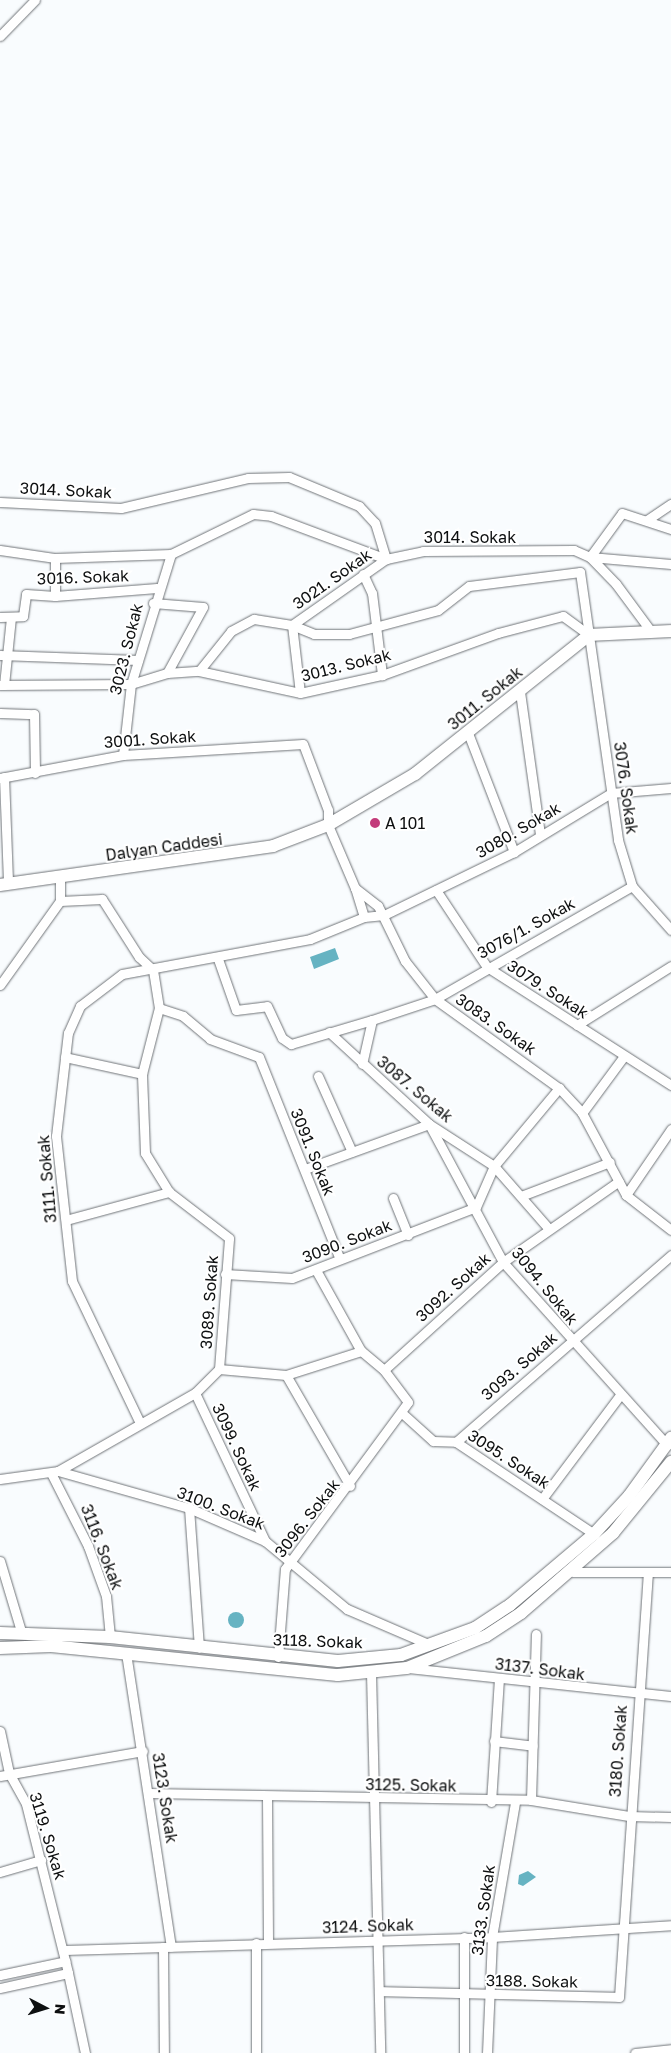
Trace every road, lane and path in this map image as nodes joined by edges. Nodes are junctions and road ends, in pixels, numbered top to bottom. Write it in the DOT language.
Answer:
graph roads {
  1 [pos="35,0"];
  2 [pos="0,36"];
  3 [pos="0,502"];
  4 [pos="671,504"];
  5 [pos="647,520"];
  6 [pos="671,530"];
  7 [pos="0,550"];
  8 [pos="171,554"];
  9 [pos="590,556"];
  10 [pos="54,558"];
  11 [pos="386,559"];
  12 [pos="671,564"];
  13 [pos="363,574"];
  14 [pos="157,588"];
  15 [pos="55,596"];
  16 [pos="153,604"];
  17 [pos="0,617"];
  18 [pos="11,617"];
  19 [pos="292,625"];
  20 [pos="374,628"];
  21 [pos="650,630"];
  22 [pos="671,631"];
  23 [pos="589,635"];
  24 [pos="2,656"];
  25 [pos="138,660"];
  26 [pos="199,671"];
  27 [pos="167,672"];
  28 [pos="382,676"];
  29 [pos="131,684"];
  30 [pos="2,685"];
  31 [pos="520,692"];
  32 [pos="300,693"];
  33 [pos="0,713"];
  34 [pos="468,734"];
  35 [pos="303,744"];
  36 [pos="122,755"];
  37 [pos="35,773"];
  38 [pos="2,778"];
  39 [pos="671,788"];
  40 [pos="611,793"];
  41 [pos="328,825"];
  42 [pos="540,834"];
  43 [pos="514,852"];
  44 [pos="60,876"];
  45 [pos="4,884"];
  46 [pos="632,886"];
  47 [pos="355,888"];
  48 [pos="436,890"];
  49 [pos="60,901"];
  50 [pos="384,915"];
  51 [pos="364,917"];
  52 [pos="671,930"];
  53 [pos="218,959"];
  54 [pos="671,966"];
  55 [pos="487,967"];
  56 [pos="153,970"];
  57 [pos="0,985"];
  58 [pos="435,999"];
  59 [pos="159,1008"];
  60 [pos="372,1020"];
  61 [pos="577,1025"];
  62 [pos="329,1032"];
  63 [pos="624,1056"];
  64 [pos="64,1057"];
  65 [pos="362,1064"];
  66 [pos="142,1074"];
  67 [pos="318,1076"];
  68 [pos="671,1085"];
  69 [pos="559,1088"];
  70 [pos="582,1113"];
  71 [pos="429,1124"];
  72 [pos="671,1129"];
  73 [pos="352,1152"];
  74 [pos="610,1162"];
  75 [pos="494,1166"];
  76 [pos="305,1169"];
  77 [pos="619,1181"];
  78 [pos="169,1192"];
  79 [pos="626,1195"];
  80 [pos="521,1196"];
  81 [pos="393,1198"];
  82 [pos="476,1208"];
  83 [pos="66,1220"];
  84 [pos="548,1228"];
  85 [pos="671,1230"];
  86 [pos="408,1235"];
  87 [pos="671,1255"];
  88 [pos="339,1257"];
  89 [pos="503,1262"];
  90 [pos="316,1270"];
  91 [pos="225,1274"];
  92 [pos="570,1341"];
  93 [pos="361,1351"];
  94 [pos="219,1369"];
  95 [pos="384,1370"];
  96 [pos="286,1375"];
  97 [pos="195,1393"];
  98 [pos="620,1396"];
  99 [pos="402,1413"];
  100 [pos="140,1423"];
  101 [pos="456,1442"];
  102 [pos="669,1442"];
  103 [pos="671,1462"];
  104 [pos="54,1472"];
  105 [pos="667,1475"];
  106 [pos="0,1479"];
  107 [pos="350,1486"];
  108 [pos="542,1499"];
  109 [pos="189,1508"];
  110 [pos="594,1534"];
  111 [pos="265,1541"];
  112 [pos="0,1561"];
  113 [pos="292,1562"];
  114 [pos="573,1572"];
  115 [pos="671,1572"];
  116 [pos="648,1574"];
  117 [pos="21,1631"];
  118 [pos="0,1633"];
  119 [pos="536,1634"];
  120 [pos="110,1637"];
  121 [pos="433,1646"];
  122 [pos="0,1648"];
  123 [pos="199,1648"];
  124 [pos="126,1653"];
  125 [pos="278,1656"];
  126 [pos="407,1668"];
  127 [pos="371,1673"];
  128 [pos="499,1679"];
  129 [pos="535,1684"];
  130 [pos="637,1695"];
  131 [pos="671,1696"];
  132 [pos="0,1732"];
  133 [pos="494,1741"];
  134 [pos="533,1746"];
  135 [pos="143,1752"];
  136 [pos="4,1774"];
  137 [pos="149,1793"];
  138 [pos="268,1797"];
  139 [pos="376,1800"];
  140 [pos="531,1800"];
  141 [pos="491,1802"];
  142 [pos="515,1802"];
  143 [pos="629,1816"];
  144 [pos="671,1817"];
  145 [pos="40,1860"];
  146 [pos="0,1872"];
  147 [pos="671,1925"];
  148 [pos="621,1932"];
  149 [pos="464,1937"];
  150 [pos="492,1937"];
  151 [pos="377,1941"];
  152 [pos="256,1943"];
  153 [pos="268,1943"];
  154 [pos="167,1947"];
  155 [pos="65,1950"];
  156 [pos="66,1961"];
  157 [pos="68,1974"];
  158 [pos="0,1975"];
  159 [pos="0,1988"];
  160 [pos="379,1991"];
  161 [pos="465,1995"];
  162 [pos="488,1996"];
  163 [pos="671,2049"];
  164 [pos="85,2053"];
  165 [pos="164,2053"];
  166 [pos="256,2053"];
  167 [pos="380,2053"];
  168 [pos="464,2053"];
  169 [pos="486,2053"];
  170 [pos="635,2053"];
  1 -- 2 [label="street"];
  3 -- 11 [label="street, 3014. Sokak"];
  4 -- 5 [label="street"];
  5 -- 6 [label="street"];
  5 -- 9 [label="street"];
  7 -- 10 [label="street"];
  8 -- 10 [label="street"];
  8 -- 11 [label="street"];
  8 -- 14 [label="street, 3023. Sokak"];
  9 -- 11 [label="street, 3014. Sokak"];
  9 -- 12 [label="street, 3014. Sokak"];
  9 -- 21 [label="street"];
  10 -- 15 [label="street"];
  11 -- 13 [label="street, 3021. Sokak"];
  13 -- 19 [label="street, 3021. Sokak"];
  13 -- 20 [label="street"];
  14 -- 15 [label="street, 3016. Sokak"];
  14 -- 16 [label="street, 3023. Sokak"];
  15 -- 18 [label="street, 3016. Sokak"];
  16 -- 25 [label="street, 3023. Sokak"];
  16 -- 27 [label="street"];
  17 -- 18 [label="street"];
  18 -- 24 [label="street"];
  19 -- 20 [label="street"];
  19 -- 26 [label="street, 3021. Sokak"];
  19 -- 32 [label="street"];
  20 -- 23 [label="street, 3076. Sokak"];
  20 -- 28 [label="street"];
  21 -- 22 [label="main road"];
  21 -- 23 [label="main road"];
  23 -- 28 [label="street, 3013. Sokak"];
  23 -- 31 [label="main road, 3011. Sokak"];
  23 -- 40 [label="street, 3076. Sokak"];
  24 -- 25 [label="street"];
  24 -- 30 [label="street"];
  25 -- 29 [label="street, 3023. Sokak"];
  26 -- 27 [label="street, 3013. Sokak"];
  26 -- 32 [label="street, 3013. Sokak"];
  27 -- 29 [label="street, 3013. Sokak"];
  28 -- 32 [label="street, 3013. Sokak"];
  29 -- 30 [label="street, 3013. Sokak"];
  29 -- 36 [label="street, 3023. Sokak"];
  31 -- 34 [label="main road, 3011. Sokak"];
  31 -- 42 [label="street"];
  33 -- 37 [label="street"];
  34 -- 41 [label="main road, 3011. Sokak"];
  34 -- 43 [label="street"];
  35 -- 36 [label="street, 3001. Sokak"];
  35 -- 41 [label="street, 3083. Sokak"];
  36 -- 37 [label="street, 3001. Sokak"];
  37 -- 38 [label="street, 3001. Sokak"];
  38 -- 45 [label="street"];
  39 -- 40 [label="street, 3080. Sokak"];
  40 -- 42 [label="street, 3080. Sokak"];
  40 -- 46 [label="street, 3076. Sokak"];
  41 -- 44 [label="main road, Dalyan Caddesi"];
  41 -- 47 [label="street, 3083. Sokak"];
  42 -- 43 [label="street, 3080. Sokak"];
  43 -- 48 [label="street, 3080. Sokak"];
  44 -- 45 [label="main road, Dalyan Caddesi"];
  44 -- 49 [label="street"];
  46 -- 52 [label="street, 3076. Sokak"];
  46 -- 55 [label="street, 3076/1. Sokak"];
  47 -- 50 [label="street, 3083. Sokak"];
  47 -- 51 [label="street"];
  48 -- 50 [label="street, 3080. Sokak"];
  48 -- 55 [label="street, 3079. Sokak"];
  49 -- 56 [label="street"];
  49 -- 57 [label="street"];
  50 -- 51 [label="street, 3080. Sokak"];
  50 -- 58 [label="street, 3083. Sokak"];
  51 -- 53 [label="street"];
  53 -- 56 [label="street"];
  53 -- 62 [label="street, 3076/1. Sokak"];
  54 -- 61 [label="street"];
  55 -- 58 [label="street, 3076/1. Sokak"];
  55 -- 61 [label="street, 3079. Sokak"];
  56 -- 59 [label="street, 3089. Sokak"];
  56 -- 64 [label="street, 3111. Sokak"];
  58 -- 60 [label="street, 3076/1. Sokak"];
  58 -- 69 [label="street, 3083. Sokak"];
  59 -- 66 [label="street, 3089. Sokak"];
  59 -- 76 [label="street, 3091. Sokak"];
  60 -- 62 [label="street, 3076/1. Sokak"];
  60 -- 65 [label="street"];
  61 -- 63 [label="street, 3079. Sokak"];
  62 -- 65 [label="street, 3087. Sokak"];
  63 -- 68 [label="street, 3079. Sokak"];
  63 -- 70 [label="street"];
  64 -- 66 [label="street"];
  64 -- 83 [label="street, 3111. Sokak"];
  65 -- 71 [label="street, 3087. Sokak"];
  66 -- 78 [label="street, 3089. Sokak"];
  67 -- 73 [label="street"];
  69 -- 70 [label="street, 3083. Sokak"];
  69 -- 75 [label="street"];
  70 -- 74 [label="street, 3083. Sokak"];
  71 -- 73 [label="street"];
  71 -- 75 [label="street, 3087. Sokak"];
  71 -- 82 [label="street, 3094. Sokak"];
  72 -- 79 [label="street"];
  73 -- 76 [label="street"];
  74 -- 77 [label="street, 3083. Sokak"];
  74 -- 80 [label="street"];
  75 -- 80 [label="street, 3087. Sokak"];
  75 -- 82 [label="street"];
  76 -- 88 [label="street, 3091. Sokak"];
  77 -- 79 [label="street, 3083. Sokak"];
  77 -- 84 [label="street, 3092. Sokak"];
  78 -- 83 [label="street"];
  78 -- 91 [label="street, 3089. Sokak"];
  79 -- 85 [label="street, 3083. Sokak"];
  80 -- 84 [label="street, 3087. Sokak"];
  81 -- 86 [label="street"];
  82 -- 86 [label="street, 3090. Sokak"];
  82 -- 89 [label="street, 3094. Sokak"];
  83 -- 100 [label="street, 3111. Sokak"];
  84 -- 89 [label="street, 3092. Sokak"];
  86 -- 88 [label="street, 3090. Sokak"];
  87 -- 92 [label="street, 3093. Sokak"];
  88 -- 90 [label="street, 3090. Sokak"];
  89 -- 92 [label="street, 3094. Sokak"];
  89 -- 95 [label="street, 3092. Sokak"];
  90 -- 91 [label="street, 3090. Sokak"];
  90 -- 93 [label="street"];
  91 -- 94 [label="street, 3089. Sokak"];
  92 -- 98 [label="street, 3094. Sokak"];
  92 -- 101 [label="street, 3093. Sokak"];
  93 -- 95 [label="street"];
  93 -- 96 [label="street"];
  94 -- 96 [label="street"];
  94 -- 97 [label="street, 3089. Sokak"];
  95 -- 99 [label="street"];
  96 -- 107 [label="street"];
  97 -- 100 [label="street, 3089. Sokak"];
  97 -- 111 [label="street, 3099. Sokak"];
  98 -- 102 [label="street, 3094. Sokak"];
  98 -- 108 [label="street"];
  99 -- 101 [label="street, 3095. Sokak"];
  99 -- 107 [label="street, 3096. Sokak"];
  100 -- 104 [label="street, 3089. Sokak"];
  101 -- 108 [label="street, 3095. Sokak"];
  102 -- 110 [label="main road, 3118. Sokak"];
  103 -- 105 [label="main road, 3118. Sokak"];
  104 -- 106 [label="street, 3100. Sokak"];
  104 -- 109 [label="street, 3100. Sokak"];
  104 -- 120 [label="street, 3116. Sokak"];
  105 -- 114 [label="main road, 3118. Sokak"];
  107 -- 113 [label="street, 3096. Sokak"];
  108 -- 110 [label="street, 3095. Sokak"];
  109 -- 111 [label="street, 3100. Sokak"];
  109 -- 123 [label="street"];
  110 -- 121 [label="main road, 3118. Sokak"];
  111 -- 113 [label="street, 3100. Sokak"];
  112 -- 117 [label="street"];
  113 -- 121 [label="street, 3100. Sokak"];
  113 -- 125 [label="street, 3096. Sokak"];
  114 -- 116 [label="street"];
  114 -- 126 [label="main road, 3118. Sokak"];
  115 -- 116 [label="street"];
  116 -- 130 [label="street, 3180. Sokak"];
  117 -- 118 [label="main road, 3118. Sokak"];
  117 -- 120 [label="main road, 3118. Sokak"];
  119 -- 129 [label="street"];
  120 -- 123 [label="main road, 3118. Sokak"];
  121 -- 125 [label="main road, 3118. Sokak"];
  122 -- 124 [label="main road, 3118. Sokak"];
  123 -- 125 [label="main road, 3118. Sokak"];
  124 -- 127 [label="main road, 3118. Sokak"];
  124 -- 135 [label="street, 3123. Sokak"];
  126 -- 127 [label="main road, 3118. Sokak"];
  126 -- 128 [label="street, 3137. Sokak"];
  127 -- 139 [label="street"];
  128 -- 129 [label="street, 3137. Sokak"];
  128 -- 133 [label="street"];
  129 -- 130 [label="street, 3137. Sokak"];
  129 -- 134 [label="street"];
  130 -- 131 [label="street, 3137. Sokak"];
  130 -- 143 [label="street, 3180. Sokak"];
  132 -- 136 [label="street, 3119. Sokak"];
  133 -- 134 [label="street"];
  133 -- 141 [label="street"];
  134 -- 140 [label="street"];
  135 -- 136 [label="street"];
  135 -- 137 [label="street, 3123. Sokak"];
  136 -- 145 [label="street, 3119. Sokak"];
  137 -- 138 [label="street, 3125. Sokak"];
  137 -- 154 [label="street, 3123. Sokak"];
  138 -- 139 [label="street, 3125. Sokak"];
  138 -- 153 [label="street"];
  139 -- 141 [label="street, 3125. Sokak"];
  139 -- 151 [label="street"];
  140 -- 142 [label="street, 3125. Sokak"];
  140 -- 143 [label="street, 3125. Sokak"];
  141 -- 142 [label="street, 3125. Sokak"];
  142 -- 150 [label="street, 3133. Sokak"];
  143 -- 144 [label="street, 3125. Sokak"];
  143 -- 148 [label="street, 3180. Sokak"];
  145 -- 146 [label="street"];
  145 -- 155 [label="street, 3119. Sokak"];
  147 -- 148 [label="street, 3124. Sokak"];
  148 -- 150 [label="street, 3124. Sokak"];
  148 -- 162 [label="street, 3188. Sokak"];
  149 -- 150 [label="street, 3124. Sokak"];
  149 -- 151 [label="street, 3124. Sokak"];
  149 -- 161 [label="street"];
  150 -- 162 [label="street, 3133. Sokak"];
  151 -- 153 [label="street, 3124. Sokak"];
  151 -- 160 [label="street"];
  152 -- 153 [label="street, 3124. Sokak"];
  152 -- 154 [label="street, 3124. Sokak"];
  152 -- 166 [label="street"];
  154 -- 155 [label="street, 3124. Sokak"];
  154 -- 165 [label="street, 3123. Sokak"];
  155 -- 156 [label="street, 3119. Sokak"];
  156 -- 157 [label="street, 3119. Sokak"];
  156 -- 158 [label="street"];
  157 -- 159 [label="street"];
  157 -- 164 [label="street, 3119. Sokak"];
  160 -- 161 [label="street, 3188. Sokak"];
  160 -- 167 [label="street"];
  161 -- 162 [label="street, 3188. Sokak"];
  161 -- 168 [label="street"];
  162 -- 169 [label="street, 3133. Sokak"];
  163 -- 170 [label="street"];
}
